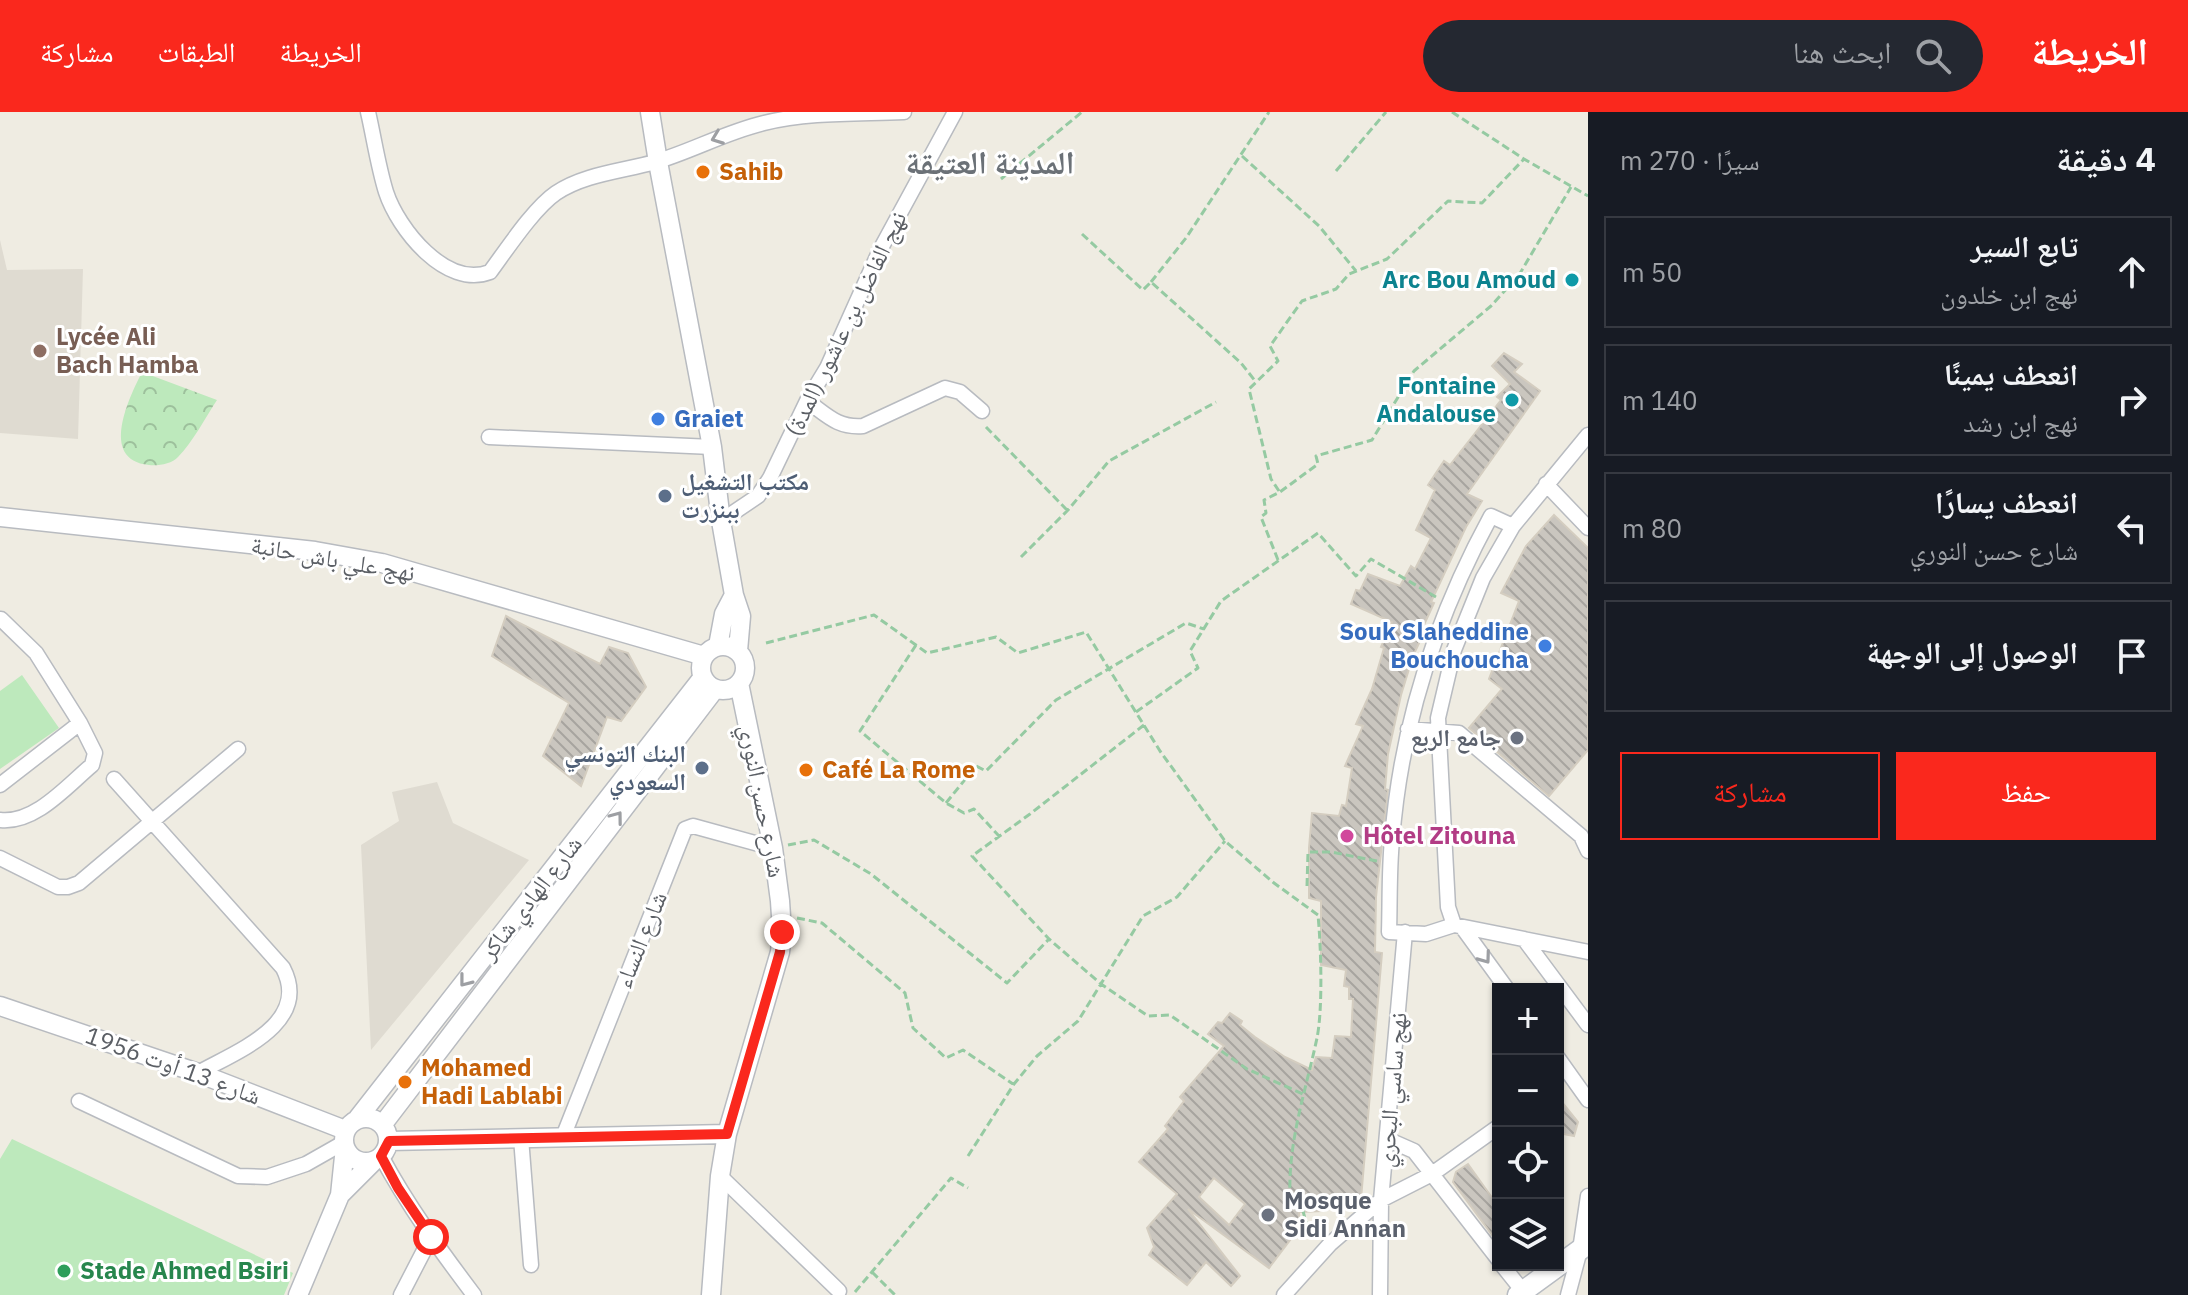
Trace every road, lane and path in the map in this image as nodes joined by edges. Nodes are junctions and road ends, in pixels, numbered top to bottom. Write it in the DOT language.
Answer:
graph roads {
  1 [pos="368,112"];
  2 [pos="650,112"];
  3 [pos="904,112"];
  4 [pos="945,112"];
  5 [pos="955,112"];
  6 [pos="1082,112"];
  7 [pos="1269,112"];
  8 [pos="1452,112"];
  9 [pos="1383,113"];
  10 [pos="1242,156"];
  11 [pos="1524,159"];
  12 [pos="658,162"];
  13 [pos="1336,171"];
  14 [pos="1001,179"];
  15 [pos="1571,187"];
  16 [pos="1588,196"];
  17 [pos="1082,234"];
  18 [pos="1356,271"];
  19 [pos="1151,282"];
  20 [pos="1256,382"];
  21 [pos="807,401"];
  22 [pos="1216,402"];
  23 [pos="982,411"];
  24 [pos="1588,435"];
  25 [pos="489,437"];
  26 [pos="712,447"];
  27 [pos="1546,484"];
  28 [pos="1280,492"];
  29 [pos="1068,510"];
  30 [pos="0,517"];
  31 [pos="721,521"];
  32 [pos="1513,526"];
  33 [pos="1588,528"];
  34 [pos="1021,557"];
  35 [pos="1278,560"];
  36 [pos="734,595"];
  37 [pos="1448,603"];
  38 [pos="1,619"];
  39 [pos="1205,629"];
  40 [pos="766,643"];
  41 [pos="916,645"];
  42 [pos="711,651"];
  43 [pos="738,651"];
  44 [pos="1109,669"];
  45 [pos="709,683"];
  46 [pos="739,683"];
  47 [pos="1136,712"];
  48 [pos="80,723"];
  49 [pos="1144,725"];
  50 [pos="1408,729"];
  51 [pos="1438,730"];
  52 [pos="238,749"];
  53 [pos="114,779"];
  54 [pos="0,785"];
  55 [pos="946,803"];
  56 [pos="0,820"];
  57 [pos="154,821"];
  58 [pos="999,836"];
  59 [pos="1225,841"];
  60 [pos="773,848"];
  61 [pos="1588,851"];
  62 [pos="0,858"];
  63 [pos="1391,864"];
  64 [pos="1307,886"];
  65 [pos="781,915"];
  66 [pos="1458,926"];
  67 [pos="1405,932"];
  68 [pos="1049,939"];
  69 [pos="1524,939"];
  70 [pos="1587,951"];
  71 [pos="1502,983"];
  72 [pos="1101,984"];
  73 [pos="0,1006"];
  74 [pos="1588,1025"];
  75 [pos="1564,1066"];
  76 [pos="198,1073"];
  77 [pos="1571,1075"];
  78 [pos="1564,1080"];
  79 [pos="1014,1084"];
  80 [pos="1303,1094"];
  81 [pos="1588,1100"];
  82 [pos="79,1101"];
  83 [pos="1492,1131"];
  84 [pos="348,1134"];
  85 [pos="727,1134"];
  86 [pos="563,1137"];
  87 [pos="521,1138"];
  88 [pos="1389,1140"];
  89 [pos="382,1146"];
  90 [pos="968,1156"];
  91 [pos="1432,1174"];
  92 [pos="720,1176"];
  93 [pos="968,1188"];
  94 [pos="340,1195"];
  95 [pos="1588,1196"];
  96 [pos="1381,1200"];
  97 [pos="431,1237"];
  98 [pos="1330,1244"];
  99 [pos="1584,1247"];
  100 [pos="1492,1251"];
  101 [pos="531,1265"];
  102 [pos="1506,1271"];
  103 [pos="872,1272"];
  104 [pos="839,1291"];
  105 [pos="1522,1294"];
  106 [pos="298,1295"];
  107 [pos="401,1295"];
  108 [pos="474,1295"];
  109 [pos="711,1295"];
  110 [pos="895,1295"];
  111 [pos="1284,1295"];
  112 [pos="1380,1295"];
  113 [pos="1568,1295"];
  1 -- 12 [label="street"];
  2 -- 12 [label="street"];
  3 -- 12 [label="street, one-way"];
  4 -- 5 [label="street"];
  5 -- 21 [label="street, نهج الفاضل بن عاشور (المدة)"];
  6 -- 14 [label="path"];
  7 -- 10 [label="path"];
  8 -- 11 [label="path"];
  9 -- 13 [label="path"];
  10 -- 18 [label="path"];
  10 -- 19 [label="path"];
  11 -- 15 [label="path"];
  11 -- 18 [label="path"];
  12 -- 26 [label="street"];
  15 -- 16 [label="path"];
  15 -- 28 [label="path"];
  17 -- 19 [label="path"];
  18 -- 20 [label="path"];
  19 -- 20 [label="path"];
  20 -- 28 [label="path"];
  21 -- 23 [label="street"];
  21 -- 31 [label="street, نهج الفاضل بن عاشور (المدة)"];
  22 -- 29 [label="path"];
  23 -- 29 [label="path"];
  24 -- 27 [label="street"];
  25 -- 26 [label="street"];
  26 -- 31 [label="street"];
  27 -- 32 [label="street"];
  27 -- 33 [label="street"];
  28 -- 35 [label="path"];
  29 -- 34 [label="path"];
  30 -- 42 [label="street, نهج علي باش حانبة"];
  31 -- 36 [label="street"];
  32 -- 37 [label="street"];
  32 -- 51 [label="street"];
  35 -- 37 [label="path"];
  35 -- 39 [label="path"];
  36 -- 42 [label="street"];
  36 -- 43 [label="street"];
  37 -- 50 [label="street"];
  38 -- 48 [label="street"];
  39 -- 44 [label="path"];
  39 -- 47 [label="path"];
  40 -- 41 [label="path"];
  41 -- 44 [label="path"];
  41 -- 55 [label="path"];
  42 -- 43 [label="street"];
  42 -- 45 [label="street"];
  43 -- 46 [label="street"];
  44 -- 47 [label="path"];
  44 -- 55 [label="path"];
  45 -- 46 [label="street"];
  45 -- 84 [label="street, شارع الهادي شاكر, one-way"];
  89 -- 45 [label="street, شارع الهادي شاكر, one-way"];
  46 -- 60 [label="street, شارع حسن النوري"];
  47 -- 49 [label="path"];
  48 -- 54 [label="street"];
  48 -- 56 [label="street"];
  49 -- 58 [label="path"];
  49 -- 59 [label="path"];
  50 -- 51 [label="street"];
  50 -- 63 [label="street"];
  51 -- 61 [label="street"];
  51 -- 66 [label="street"];
  52 -- 57 [label="street"];
  53 -- 57 [label="street"];
  55 -- 58 [label="path"];
  57 -- 62 [label="street"];
  57 -- 76 [label="street"];
  58 -- 68 [label="path"];
  59 -- 72 [label="path"];
  59 -- 80 [label="path"];
  60 -- 65 [label="street, شارع حسن النوري"];
  60 -- 68 [label="path"];
  60 -- 86 [label="street, شارع النساء"];
  63 -- 64 [label="path"];
  63 -- 67 [label="street"];
  65 -- 79 [label="path"];
  65 -- 85 [label="street, شارع حسن النوري"];
  66 -- 67 [label="street"];
  66 -- 69 [label="street"];
  66 -- 71 [label="street, one-way"];
  67 -- 88 [label="street, نهج ساسي البحري"];
  68 -- 72 [label="path"];
  69 -- 70 [label="street"];
  69 -- 74 [label="street"];
  72 -- 79 [label="path"];
  72 -- 80 [label="path"];
  73 -- 76 [label="street, شارع 13 أوت 1956"];
  75 -- 77 [label="street"];
  76 -- 84 [label="street, شارع 13 أوت 1956"];
  77 -- 78 [label="street"];
  77 -- 81 [label="street"];
  79 -- 90 [label="path"];
  80 -- 98 [label="path"];
  82 -- 84 [label="street"];
  83 -- 91 [label="street"];
  84 -- 89 [label="street"];
  84 -- 89 [label="street"];
  84 -- 94 [label="street"];
  85 -- 86 [label="street"];
  85 -- 92 [label="street, شارع حسن النوري"];
  86 -- 87 [label="street"];
  87 -- 89 [label="street"];
  87 -- 101 [label="street"];
  88 -- 91 [label="street"];
  88 -- 96 [label="street, نهج ساسي البحري"];
  89 -- 94 [label="street, شارع الهادي شاكر"];
  89 -- 97 [label="street"];
  91 -- 96 [label="street"];
  91 -- 100 [label="street"];
  92 -- 104 [label="street"];
  92 -- 109 [label="street, شارع حسن النوري"];
  93 -- 103 [label="path"];
  94 -- 106 [label="street"];
  95 -- 99 [label="street"];
  96 -- 98 [label="street"];
  96 -- 112 [label="street, نهج ساسي البحري"];
  97 -- 107 [label="street"];
  97 -- 108 [label="street"];
  98 -- 111 [label="street"];
  99 -- 105 [label="main road"];
  99 -- 113 [label="street"];
  102 -- 105 [label="street"];
  103 -- 104 [label="path"];
  103 -- 110 [label="path"];
}
